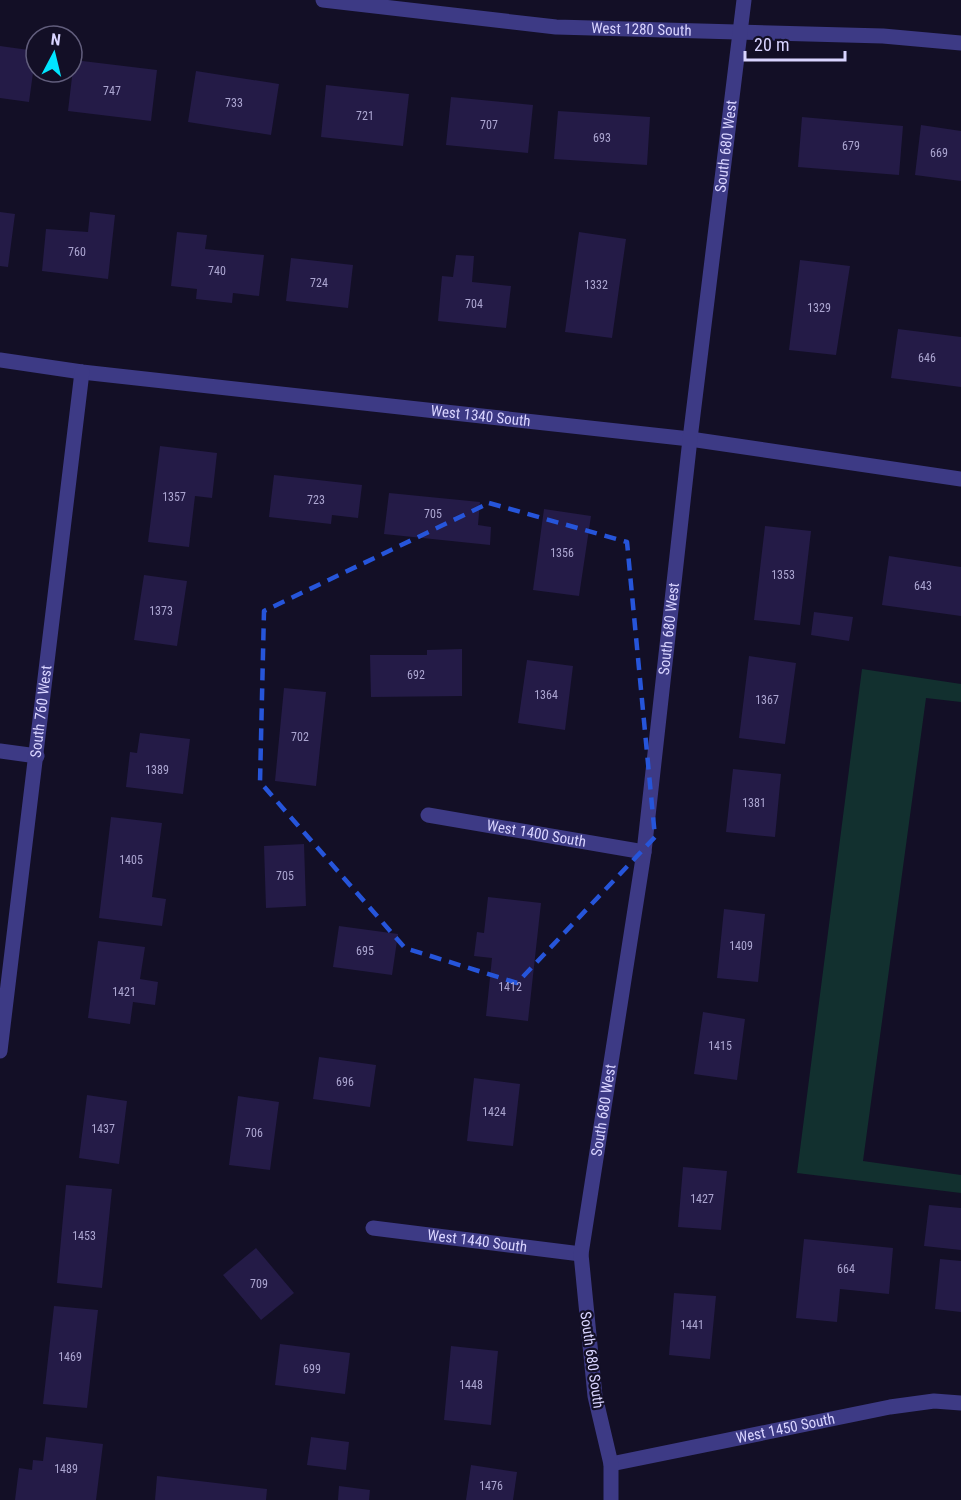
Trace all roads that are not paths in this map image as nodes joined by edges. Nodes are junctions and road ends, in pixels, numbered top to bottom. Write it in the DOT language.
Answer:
graph roads {
  1 [pos="323,0"];
  2 [pos="744,0"];
  3 [pos="740,33"];
  4 [pos="961,44"];
  5 [pos="0,360"];
  6 [pos="82,372"];
  7 [pos="690,439"];
  8 [pos="961,479"];
  9 [pos="0,751"];
  10 [pos="37,756"];
  11 [pos="428,815"];
  12 [pos="644,852"];
  13 [pos="0,1051"];
  14 [pos="373,1228"];
  15 [pos="581,1254"];
  16 [pos="961,1403"];
  17 [pos="611,1464"];
  18 [pos="611,1500"];
  1 -- 3 [label="street, West 1280 South"];
  2 -- 3 [label="street, South 680 West"];
  3 -- 4 [label="street, West 1280 South"];
  3 -- 7 [label="street, South 680 West"];
  5 -- 6 [label="street, West 1340 South"];
  6 -- 7 [label="street, West 1340 South"];
  6 -- 10 [label="street, South 760 West"];
  7 -- 8 [label="street, West 1340 South"];
  7 -- 12 [label="street, South 680 West"];
  9 -- 10 [label="street"];
  10 -- 13 [label="street, South 760 West"];
  11 -- 12 [label="street, West 1400 South"];
  12 -- 15 [label="street, South 680 West"];
  14 -- 15 [label="street, West 1440 South"];
  15 -- 17 [label="street, South 680 South"];
  16 -- 17 [label="street, West 1450 South"];
  17 -- 18 [label="street"];
}
